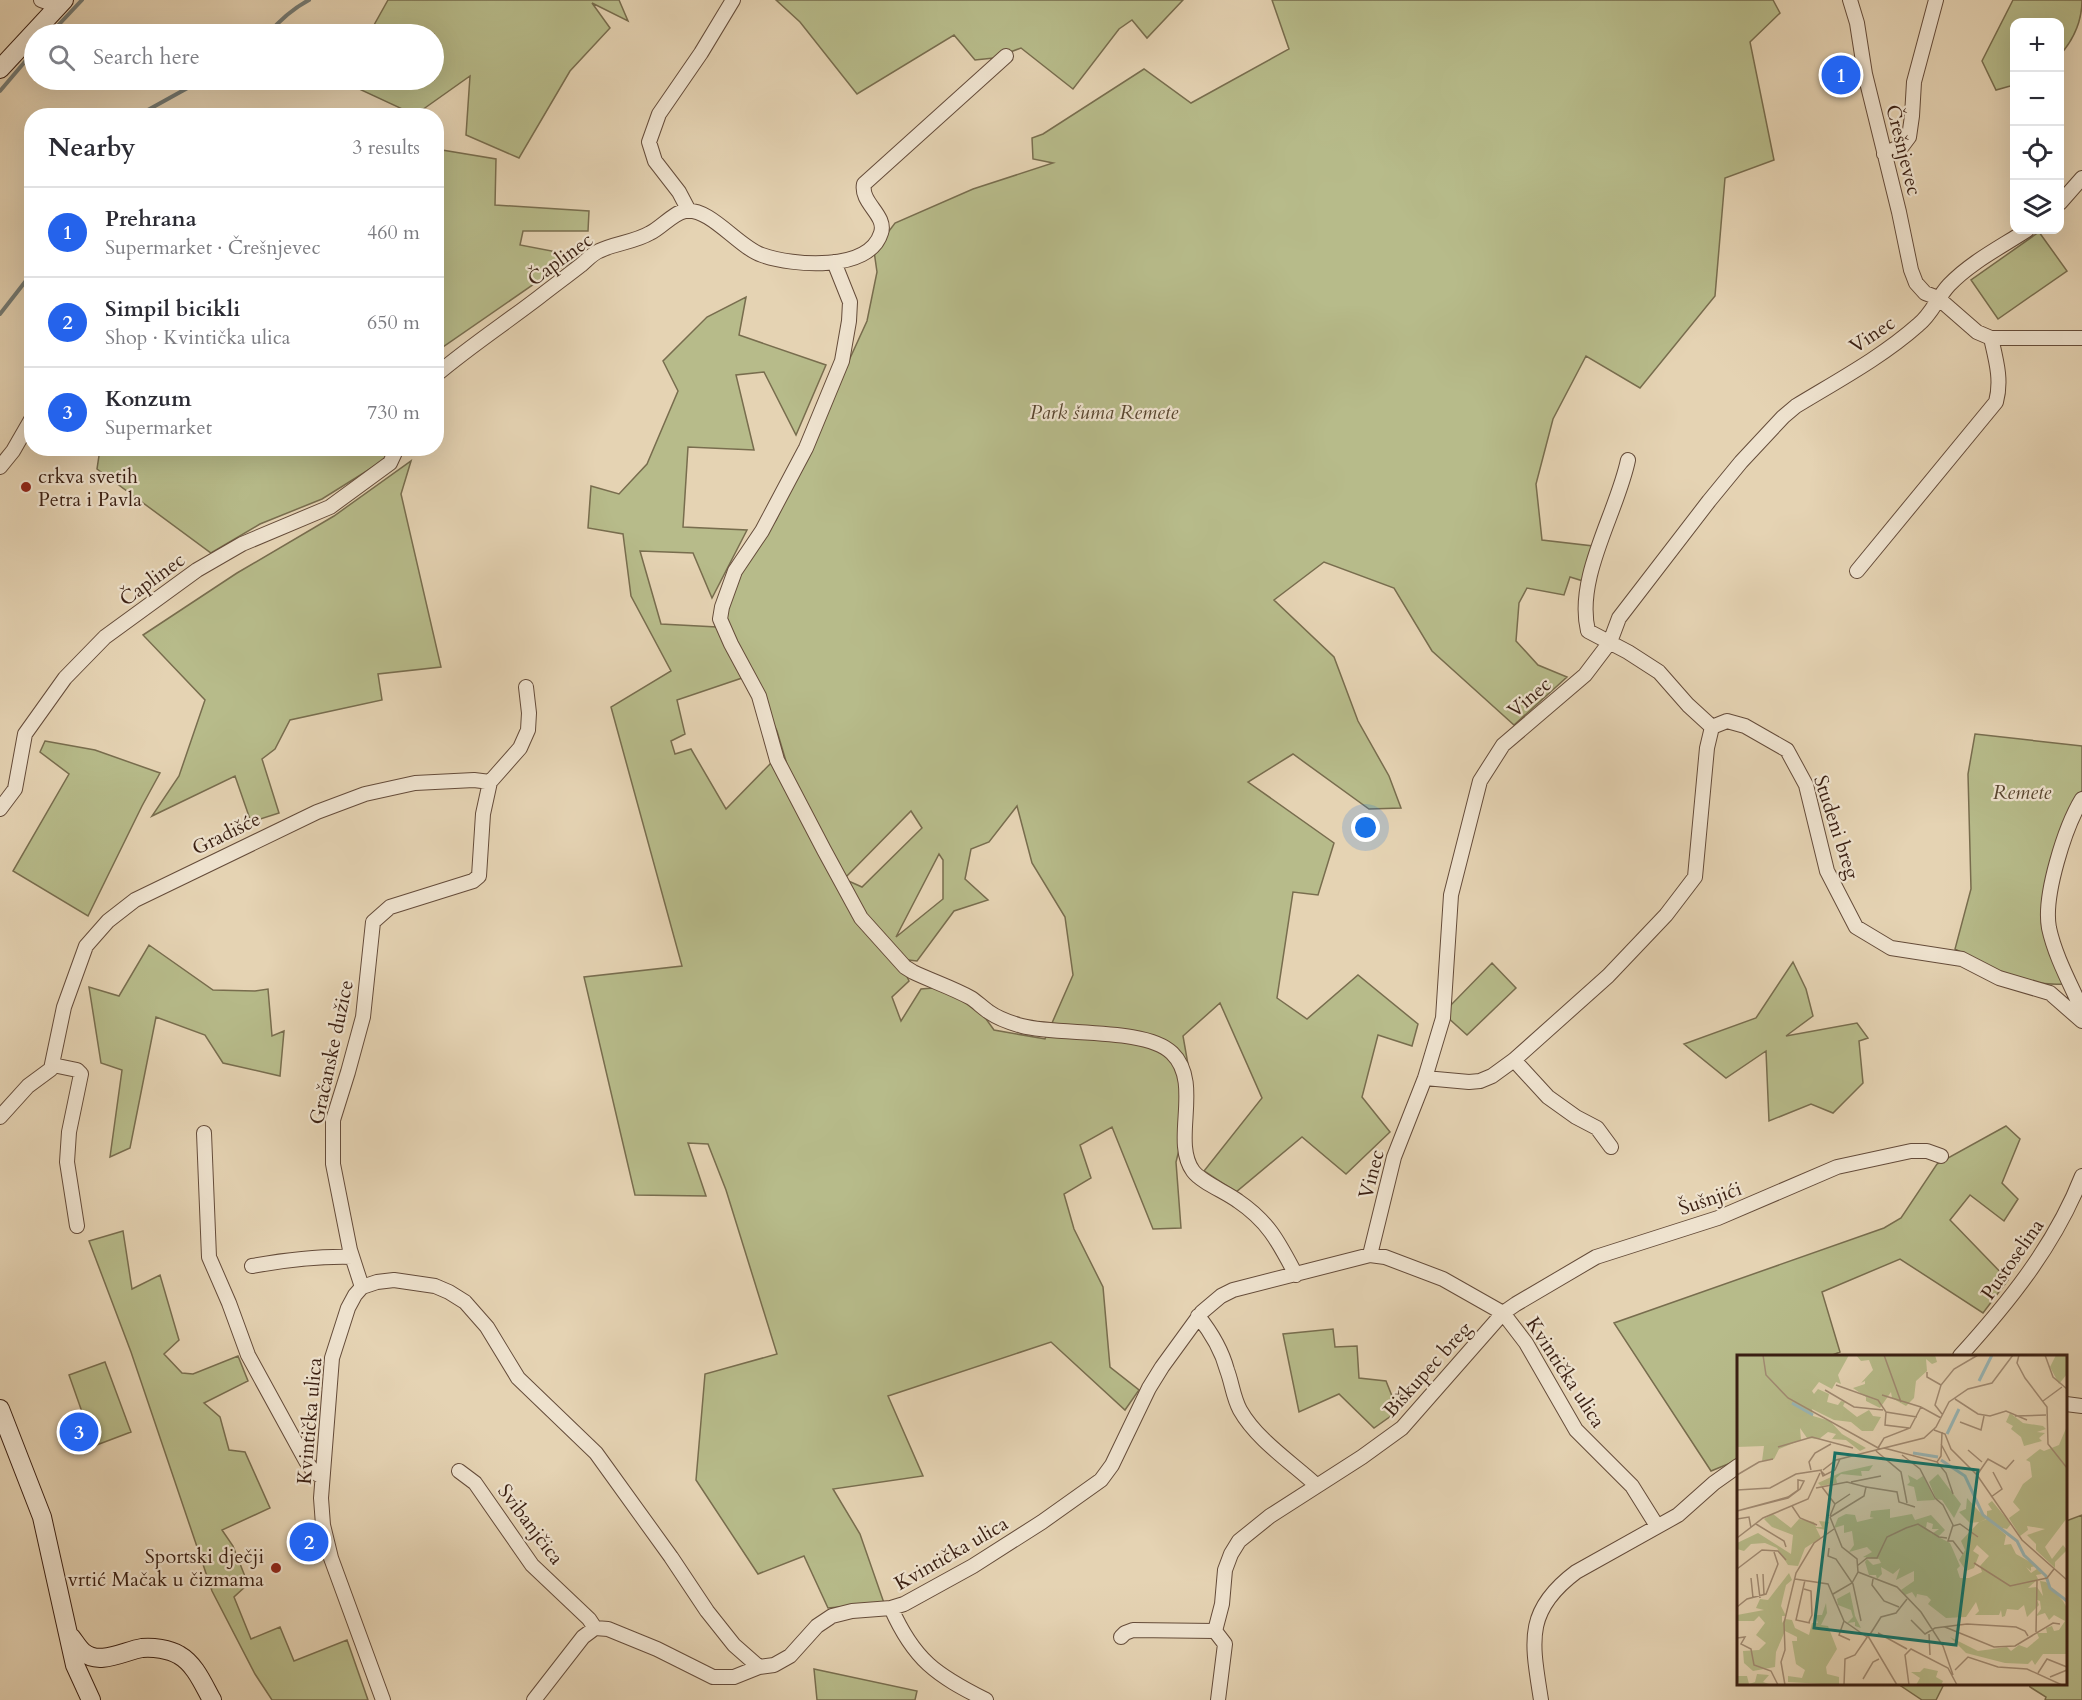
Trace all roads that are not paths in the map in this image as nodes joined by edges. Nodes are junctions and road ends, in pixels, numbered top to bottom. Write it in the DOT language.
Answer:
graph roads {
  1 [pos="733,0"];
  2 [pos="1850,0"];
  3 [pos="1936,0"];
  4 [pos="54,2"];
  5 [pos="36,24"];
  6 [pos="24,39"];
  7 [pos="1006,56"];
  8 [pos="0,69"];
  9 [pos="1884,154"];
  10 [pos="2082,178"];
  11 [pos="2064,198"];
  12 [pos="690,211"];
  13 [pos="2021,234"];
  14 [pos="834,262"];
  15 [pos="1938,298"];
  16 [pos="1991,338"];
  17 [pos="2082,338"];
  18 [pos="444,368"];
  19 [pos="24,432"];
  20 [pos="393,456"];
  21 [pos="1628,460"];
  22 [pos="0,467"];
  23 [pos="1857,571"];
  24 [pos="1610,642"];
  25 [pos="526,687"];
  26 [pos="1712,727"];
  27 [pos="490,782"];
  28 [pos="2082,799"];
  29 [pos="0,810"];
  30 [pos="2082,1010"];
  31 [pos="2082,1021"];
  32 [pos="1514,1060"];
  33 [pos="53,1065"];
  34 [pos="1425,1078"];
  35 [pos="0,1117"];
  36 [pos="204,1133"];
  37 [pos="1611,1147"];
  38 [pos="1941,1156"];
  39 [pos="2082,1176"];
  40 [pos="77,1226"];
  41 [pos="1370,1255"];
  42 [pos="352,1257"];
  43 [pos="252,1266"];
  44 [pos="1296,1275"];
  45 [pos="362,1287"];
  46 [pos="1503,1313"];
  47 [pos="1198,1316"];
  48 [pos="1961,1355"];
  49 [pos="2067,1404"];
  50 [pos="2082,1406"];
  51 [pos="0,1409"];
  52 [pos="1737,1467"];
  53 [pos="459,1471"];
  54 [pos="322,1478"];
  55 [pos="1316,1485"];
  56 [pos="1657,1526"];
  57 [pos="891,1608"];
  58 [pos="596,1628"];
  59 [pos="1215,1631"];
  60 [pos="69,1633"];
  61 [pos="1121,1637"];
  62 [pos="105,1657"];
  63 [pos="759,1667"];
  64 [pos="87,1692"];
  65 [pos="212,1700"];
  66 [pos="383,1700"];
  67 [pos="534,1700"];
  68 [pos="986,1700"];
  69 [pos="1218,1700"];
  70 [pos="1541,1700"];
  1 -- 12 [label="street"];
  2 -- 9 [label="street, Črešnjevec"];
  3 -- 9 [label="street"];
  4 -- 5 [label="main road"];
  6 -- 8 [label="main road"];
  7 -- 14 [label="street"];
  9 -- 15 [label="street, Črešnjevec"];
  10 -- 11 [label="street"];
  12 -- 14 [label="street"];
  12 -- 18 [label="street, Čaplinec"];
  13 -- 15 [label="street, Vinec"];
  14 -- 44 [label="street"];
  15 -- 16 [label="street"];
  15 -- 24 [label="street, Vinec"];
  16 -- 17 [label="street"];
  16 -- 23 [label="street"];
  19 -- 22 [label="street"];
  20 -- 29 [label="street, Čaplinec"];
  21 -- 24 [label="street"];
  24 -- 26 [label="street"];
  24 -- 34 [label="street, Vinec"];
  25 -- 27 [label="street"];
  26 -- 31 [label="street, Studeni breg"];
  26 -- 32 [label="street"];
  27 -- 33 [label="street, Gradišće"];
  27 -- 42 [label="street, Gračanske dužice"];
  28 -- 30 [label="street"];
  32 -- 34 [label="street"];
  32 -- 37 [label="street"];
  33 -- 35 [label="street"];
  33 -- 40 [label="street"];
  34 -- 41 [label="street, Vinec"];
  36 -- 54 [label="street"];
  38 -- 46 [label="street, Šušnjići"];
  39 -- 48 [label="street, Pustoselina"];
  41 -- 44 [label="street, Kvintička ulica"];
  41 -- 46 [label="street, Kvintička ulica"];
  42 -- 43 [label="street"];
  42 -- 45 [label="street, Gračanske dužice"];
  44 -- 47 [label="street, Kvintička ulica"];
  45 -- 54 [label="street, Kvintička ulica"];
  45 -- 63 [label="street"];
  46 -- 55 [label="street, Biškupec breg"];
  46 -- 56 [label="street, Kvintička ulica"];
  47 -- 55 [label="street"];
  47 -- 57 [label="street, Kvintička ulica"];
  49 -- 50 [label="street"];
  51 -- 60 [label="main road"];
  52 -- 56 [label="street"];
  53 -- 58 [label="street, Svibanjčica"];
  54 -- 66 [label="street, Kvintička ulica"];
  55 -- 59 [label="street, Biškupec breg"];
  56 -- 70 [label="street"];
  57 -- 63 [label="street, Kvintička ulica"];
  57 -- 68 [label="street"];
  58 -- 63 [label="street"];
  58 -- 67 [label="street"];
  59 -- 61 [label="street"];
  59 -- 69 [label="street"];
  60 -- 62 [label="main road"];
  60 -- 64 [label="main road"];
  62 -- 64 [label="main road"];
  62 -- 65 [label="main road"];
}
